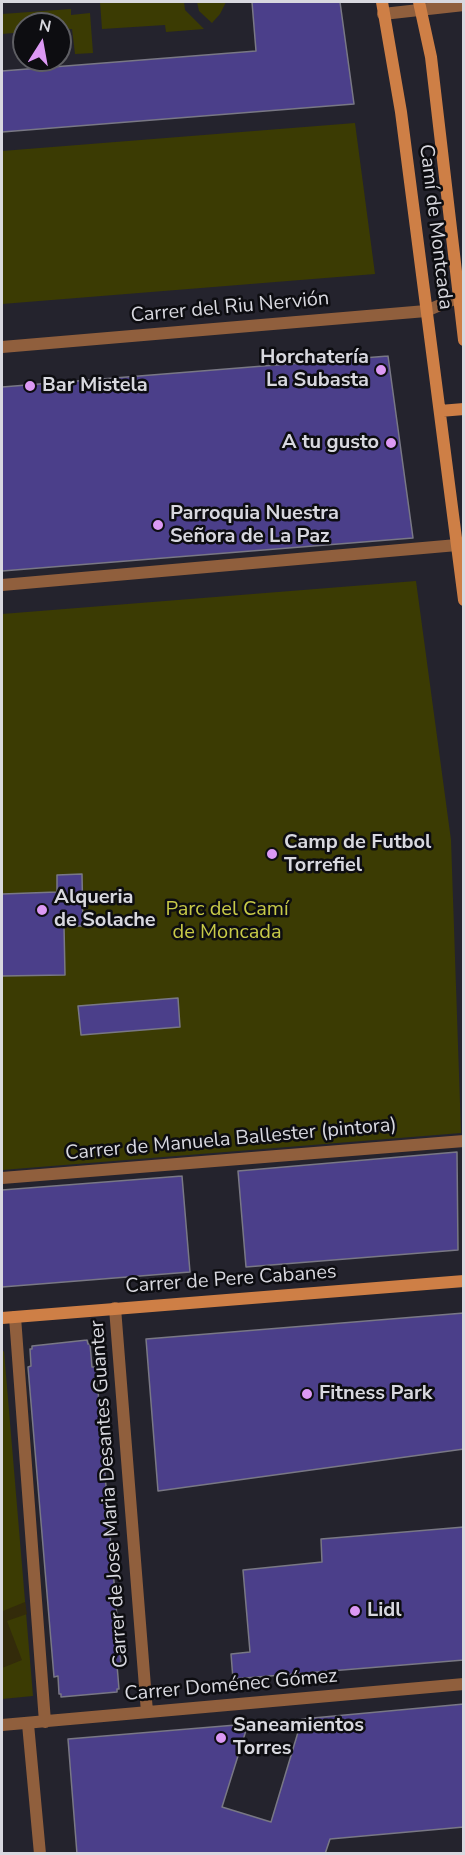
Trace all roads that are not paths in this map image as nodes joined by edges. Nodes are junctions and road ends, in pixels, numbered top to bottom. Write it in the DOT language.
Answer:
graph roads {
  1 [pos="464,5"];
  2 [pos="420,6"];
  3 [pos="382,8"];
  4 [pos="460,292"];
  5 [pos="426,311"];
  6 [pos="464,339"];
  7 [pos="2,347"];
  8 [pos="464,409"];
  9 [pos="440,411"];
  10 [pos="457,545"];
  11 [pos="2,585"];
  12 [pos="464,600"];
  13 [pos="464,1141"];
  14 [pos="2,1178"];
  15 [pos="464,1281"];
  16 [pos="116,1308"];
  17 [pos="15,1317"];
  18 [pos="2,1318"];
  19 [pos="464,1684"];
  20 [pos="147,1713"];
  21 [pos="45,1722"];
  22 [pos="28,1724"];
  23 [pos="2,1725"];
  24 [pos="40,1854"];
  1 -- 2 [label="street"];
  2 -- 3 [label="street"];
  2 -- 4 [label="street, Camí de Montcada"];
  3 -- 5 [label="street, Camí de Montcada"];
  4 -- 5 [label="street, Carrer del Riu Nervión"];
  4 -- 6 [label="street, Camí de Montcada"];
  5 -- 7 [label="street, Carrer del Riu Nervión"];
  5 -- 9 [label="street, Camí de Montcada"];
  8 -- 9 [label="street"];
  9 -- 10 [label="street, Camí de Montcada"];
  10 -- 11 [label="street"];
  10 -- 12 [label="street, Camí de Montcada"];
  13 -- 14 [label="street, Carrer de Manuela Ballester (pintora)"];
  15 -- 16 [label="street, Carrer de Pere Cabanes"];
  16 -- 17 [label="street, Carrer de Pere Cabanes"];
  16 -- 20 [label="street, Carrer de Jose Maria Desantes Guanter"];
  17 -- 18 [label="street, Carrer de Pere Cabanes"];
  17 -- 21 [label="street"];
  19 -- 20 [label="street, Carrer Doménec Gómez"];
  20 -- 21 [label="street, Carrer Doménec Gómez"];
  21 -- 22 [label="street, Carrer Doménec Gómez"];
  22 -- 23 [label="street, Carrer Doménec Gómez"];
  22 -- 24 [label="street"];
}
